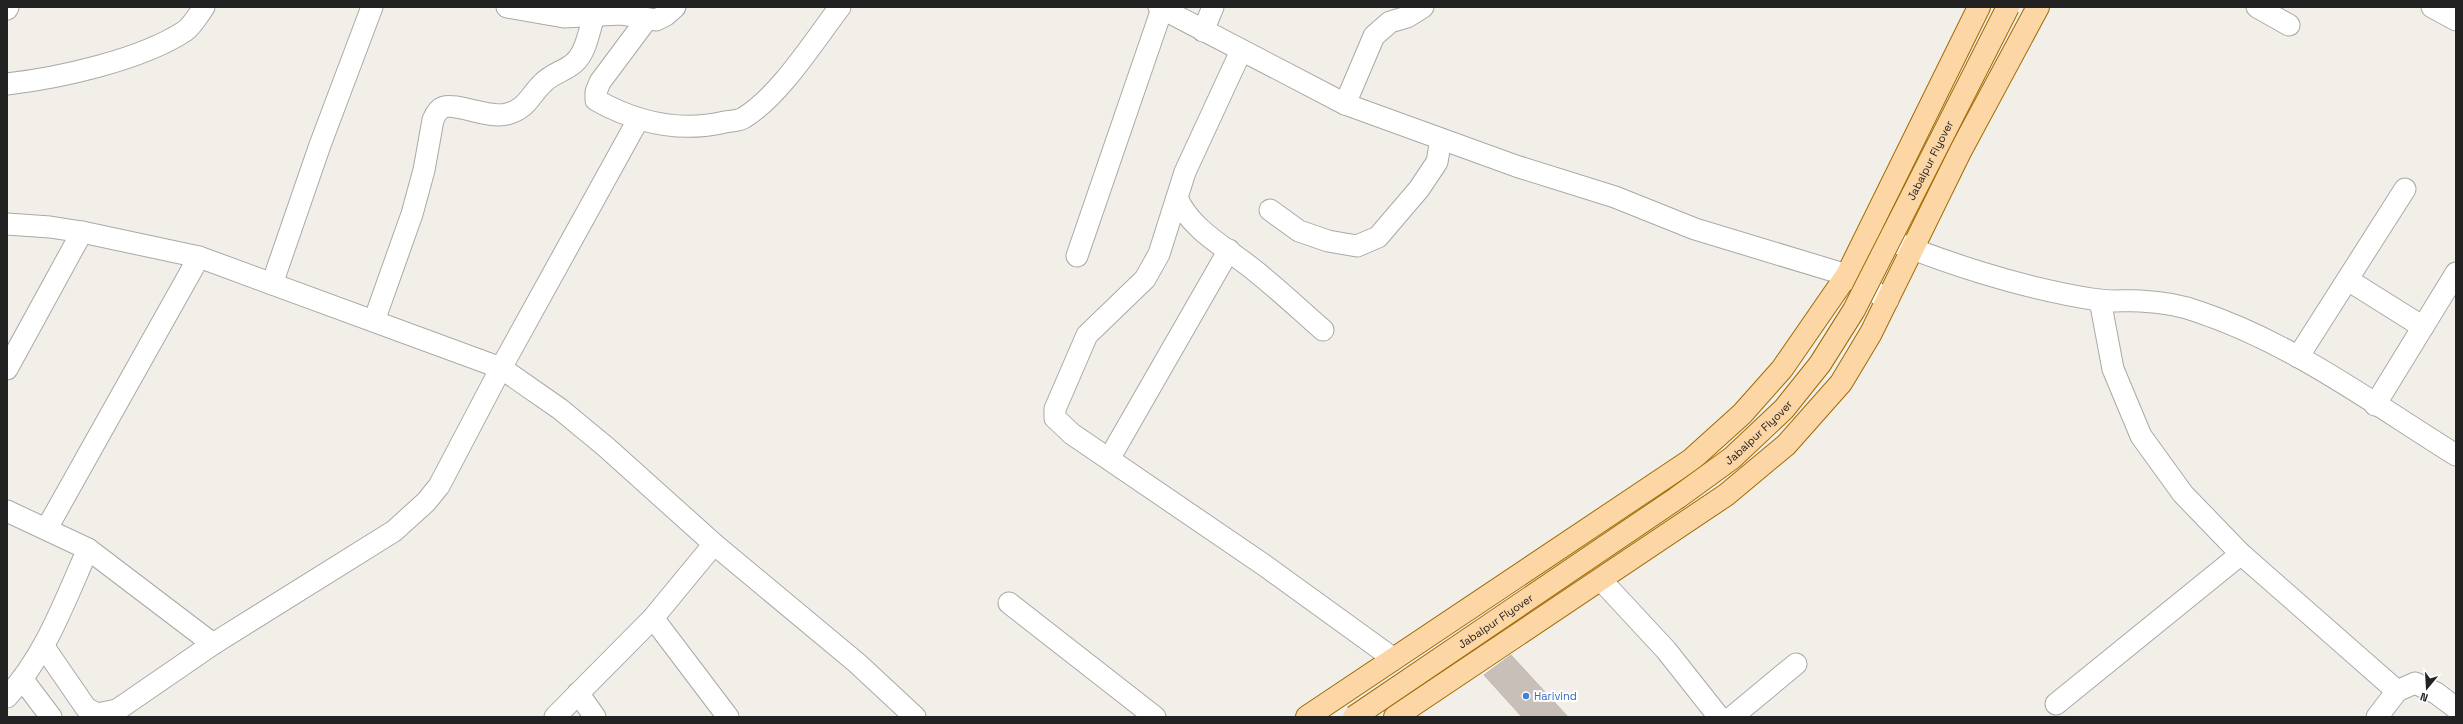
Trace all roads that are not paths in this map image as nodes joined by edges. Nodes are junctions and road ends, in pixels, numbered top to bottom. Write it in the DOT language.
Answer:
graph roads {
  1 [pos="204,7"];
  2 [pos="372,7"];
  3 [pos="507,7"];
  4 [pos="674,7"];
  5 [pos="840,7"];
  6 [pos="1213,7"];
  7 [pos="1423,7"];
  8 [pos="1979,7"];
  9 [pos="2008,7"];
  10 [pos="2038,7"];
  11 [pos="2257,7"];
  12 [pos="2432,7"];
  13 [pos="1160,8"];
  14 [pos="594,16"];
  15 [pos="647,19"];
  16 [pos="2456,20"];
  17 [pos="2289,25"];
  18 [pos="1203,31"];
  19 [pos="1241,51"];
  20 [pos="7,84"];
  21 [pos="1345,104"];
  22 [pos="638,120"];
  23 [pos="1441,139"];
  24 [pos="2405,189"];
  25 [pos="1177,198"];
  26 [pos="1270,210"];
  27 [pos="7,224"];
  28 [pos="82,232"];
  29 [pos="1869,232"];
  30 [pos="1229,250"];
  31 [pos="1912,250"];
  32 [pos="1077,256"];
  33 [pos="199,257"];
  34 [pos="2456,273"];
  35 [pos="1847,275"];
  36 [pos="2348,280"];
  37 [pos="272,284"];
  38 [pos="1888,300"];
  39 [pos="2100,300"];
  40 [pos="374,321"];
  41 [pos="2423,328"];
  42 [pos="1323,330"];
  43 [pos="2298,357"];
  44 [pos="500,368"];
  45 [pos="7,369"];
  46 [pos="2375,405"];
  47 [pos="2456,455"];
  48 [pos="1109,459"];
  49 [pos="7,511"];
  50 [pos="47,528"];
  51 [pos="714,544"];
  52 [pos="88,549"];
  53 [pos="2242,554"];
  54 [pos="1601,580"];
  55 [pos="1009,603"];
  56 [pos="653,618"];
  57 [pos="213,644"];
  58 [pos="44,647"];
  59 [pos="1394,659"];
  60 [pos="1796,664"];
  61 [pos="23,680"];
  62 [pos="2397,691"];
  63 [pos="578,693"];
  64 [pos="7,697"];
  65 [pos="2056,704"];
  66 [pos="2456,708"];
  67 [pos="51,717"];
  68 [pos="555,717"];
  69 [pos="595,717"];
  70 [pos="728,717"];
  71 [pos="915,717"];
  72 [pos="1155,717"];
  73 [pos="1306,717"];
  74 [pos="1354,717"];
  75 [pos="1395,717"];
  76 [pos="1719,717"];
  77 [pos="1732,717"];
  78 [pos="2377,717"];
  1 -- 20 [label="street"];
  2 -- 37 [label="street"];
  3 -- 14 [label="street"];
  4 -- 15 [label="street"];
  5 -- 22 [label="street"];
  6 -- 18 [label="street"];
  7 -- 21 [label="street"];
  8 -- 29 [label="main road"];
  9 -- 74 [label="main road, Jabalpur Flyover, bridge"];
  10 -- 31 [label="main road"];
  11 -- 17 [label="street"];
  12 -- 16 [label="street"];
  13 -- 18 [label="street"];
  13 -- 32 [label="street"];
  14 -- 15 [label="street"];
  14 -- 40 [label="street"];
  15 -- 22 [label="street"];
  18 -- 19 [label="street"];
  19 -- 21 [label="street"];
  19 -- 25 [label="street"];
  21 -- 23 [label="street"];
  22 -- 44 [label="street"];
  23 -- 26 [label="street"];
  23 -- 35 [label="street"];
  24 -- 36 [label="street"];
  25 -- 30 [label="street"];
  25 -- 48 [label="street"];
  27 -- 28 [label="street"];
  28 -- 33 [label="street"];
  28 -- 45 [label="street"];
  29 -- 31 [label="street"];
  29 -- 35 [label="main road"];
  30 -- 42 [label="street"];
  30 -- 48 [label="street"];
  31 -- 38 [label="main road"];
  31 -- 39 [label="street"];
  33 -- 37 [label="street"];
  33 -- 50 [label="street"];
  34 -- 41 [label="street"];
  35 -- 38 [label="street"];
  35 -- 59 [label="main road"];
  36 -- 41 [label="street"];
  36 -- 43 [label="street"];
  37 -- 40 [label="street"];
  38 -- 54 [label="main road"];
  39 -- 43 [label="street"];
  39 -- 53 [label="street"];
  40 -- 44 [label="street"];
  41 -- 46 [label="street"];
  43 -- 46 [label="street"];
  44 -- 51 [label="street"];
  44 -- 57 [label="street"];
  46 -- 47 [label="street"];
  48 -- 59 [label="street"];
  49 -- 50 [label="street"];
  50 -- 52 [label="street"];
  51 -- 56 [label="street"];
  51 -- 71 [label="street"];
  52 -- 57 [label="street"];
  52 -- 58 [label="street"];
  53 -- 62 [label="street"];
  53 -- 65 [label="street"];
  54 -- 75 [label="main road"];
  54 -- 76 [label="street"];
  55 -- 72 [label="street"];
  56 -- 63 [label="street"];
  56 -- 70 [label="street"];
  57 -- 58 [label="street"];
  58 -- 61 [label="street"];
  59 -- 73 [label="main road"];
  60 -- 77 [label="street"];
  61 -- 64 [label="street"];
  61 -- 67 [label="street"];
  62 -- 66 [label="street"];
  62 -- 78 [label="street"];
  63 -- 68 [label="street"];
  63 -- 69 [label="street"];
}
